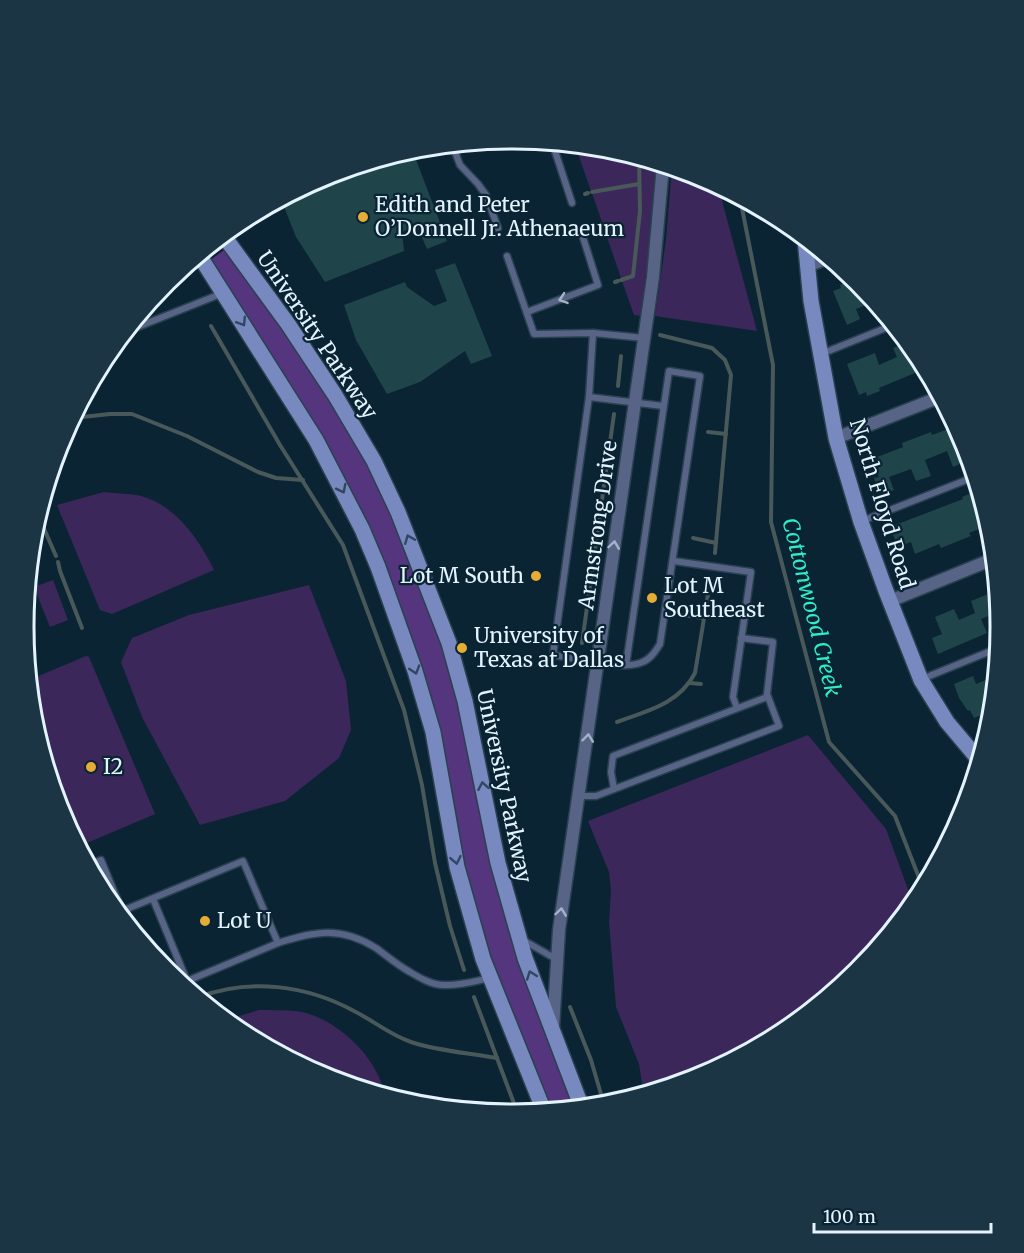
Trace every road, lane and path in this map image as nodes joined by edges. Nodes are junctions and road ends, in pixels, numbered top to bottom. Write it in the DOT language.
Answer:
graph roads {
  1 [pos="555,151"];
  2 [pos="455,152"];
  3 [pos="662,173"];
  4 [pos="572,203"];
  5 [pos="498,228"];
  6 [pos="581,231"];
  7 [pos="228,243"];
  8 [pos="806,250"];
  9 [pos="507,256"];
  10 [pos="820,261"];
  11 [pos="204,262"];
  12 [pos="807,266"];
  13 [pos="224,293"];
  14 [pos="527,312"];
  15 [pos="142,325"];
  16 [pos="885,328"];
  17 [pos="593,333"];
  18 [pos="644,338"];
  19 [pos="820,354"];
  20 [pos="589,397"];
  21 [pos="932,400"];
  22 [pos="635,403"];
  23 [pos="663,406"];
  24 [pos="836,438"];
  25 [pos="966,480"];
  26 [pos="861,522"];
  27 [pos="674,561"];
  28 [pos="985,562"];
  29 [pos="890,601"];
  30 [pos="741,638"];
  31 [pos="988,652"];
  32 [pos="597,662"];
  33 [pos="626,665"];
  34 [pos="921,680"];
  35 [pos="767,697"];
  36 [pos="737,708"];
  37 [pos="973,749"];
  38 [pos="614,789"];
  39 [pos="579,796"];
  40 [pos="96,862"];
  41 [pos="113,888"];
  42 [pos="153,898"];
  43 [pos="127,909"];
  44 [pos="519,938"];
  45 [pos="278,943"];
  46 [pos="556,958"];
  47 [pos="184,973"];
  48 [pos="490,978"];
  49 [pos="190,980"];
  50 [pos="552,1033"];
  51 [pos="579,1099"];
  52 [pos="540,1103"];
  1 -- 4 [label="lane"];
  2 -- 5 [label="lane"];
  3 -- 18 [label="street, Armstrong Drive"];
  6 -- 14 [label="lane, one-way"];
  44 -- 7 [label="street, University Parkway, one-way"];
  8 -- 12 [label="street, North Floyd Road"];
  9 -- 14 [label="lane"];
  10 -- 12 [label="street"];
  11 -- 13 [label="street"];
  12 -- 19 [label="street, North Floyd Road"];
  13 -- 15 [label="lane"];
  13 -- 48 [label="street, one-way"];
  14 -- 17 [label="lane"];
  16 -- 19 [label="lane"];
  17 -- 18 [label="lane"];
  17 -- 20 [label="lane"];
  18 -- 22 [label="street, Armstrong Drive"];
  19 -- 24 [label="street, North Floyd Road"];
  20 -- 22 [label="lane"];
  20 -- 32 [label="lane"];
  21 -- 24 [label="street"];
  22 -- 23 [label="lane"];
  32 -- 22 [label="street, Armstrong Drive, one-way"];
  23 -- 27 [label="lane"];
  23 -- 33 [label="lane"];
  24 -- 26 [label="street, North Floyd Road"];
  25 -- 26 [label="lane"];
  26 -- 29 [label="street, North Floyd Road"];
  27 -- 30 [label="lane"];
  27 -- 33 [label="lane"];
  28 -- 29 [label="street"];
  29 -- 34 [label="street, North Floyd Road"];
  30 -- 35 [label="lane"];
  30 -- 36 [label="lane"];
  31 -- 34 [label="lane"];
  32 -- 33 [label="lane"];
  39 -- 32 [label="street, Armstrong Drive, one-way"];
  34 -- 37 [label="street, North Floyd Road"];
  35 -- 36 [label="lane"];
  35 -- 38 [label="lane"];
  36 -- 38 [label="lane"];
  38 -- 39 [label="lane"];
  46 -- 39 [label="street, Armstrong Drive, one-way"];
  40 -- 41 [label="lane"];
  42 -- 43 [label="lane"];
  42 -- 45 [label="lane"];
  42 -- 47 [label="lane"];
  44 -- 46 [label="lane"];
  50 -- 44 [label="street, University Parkway, one-way"];
  45 -- 48 [label="lane"];
  45 -- 49 [label="lane"];
  46 -- 50 [label="street, Armstrong Drive"];
  48 -- 52 [label="street"];
  50 -- 51 [label="street, University Parkway"];
}
